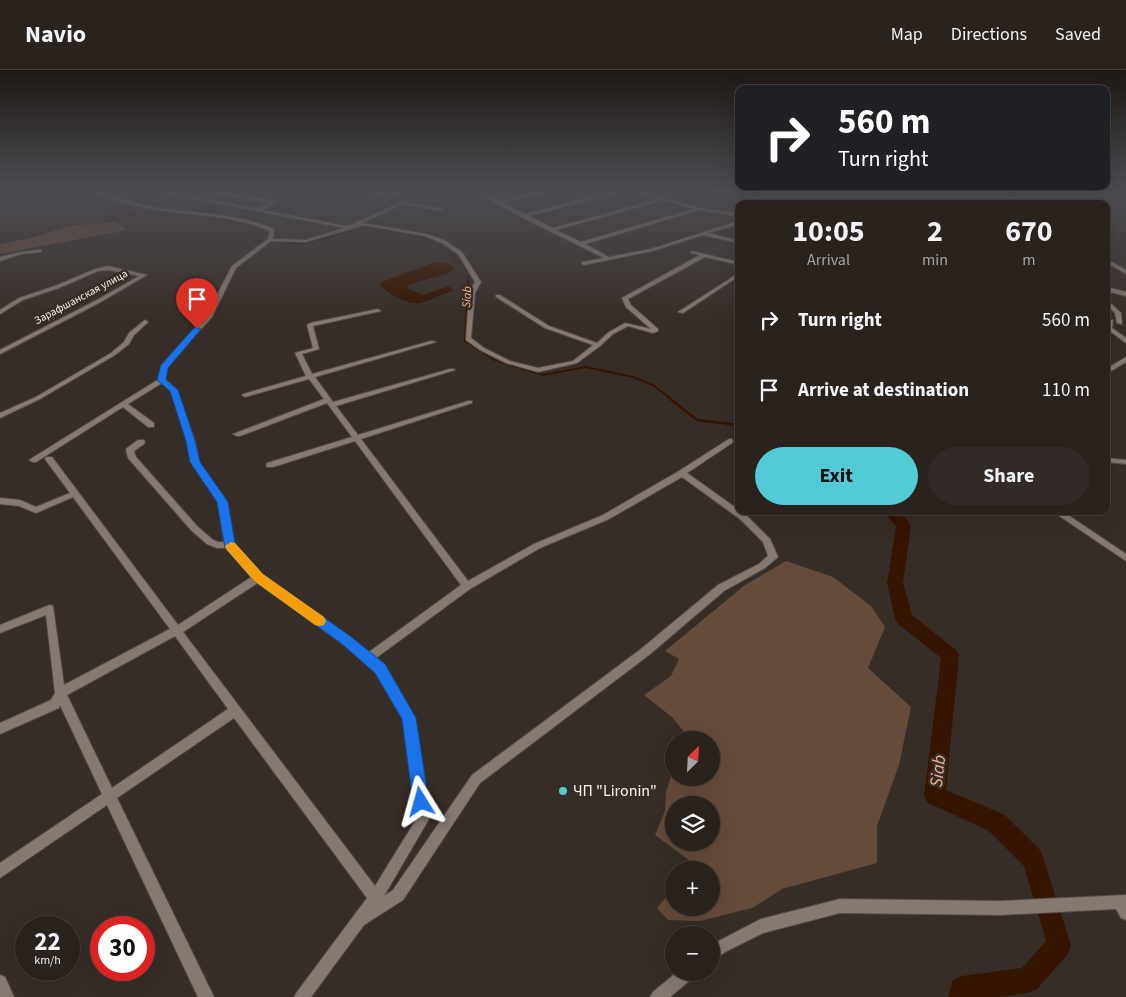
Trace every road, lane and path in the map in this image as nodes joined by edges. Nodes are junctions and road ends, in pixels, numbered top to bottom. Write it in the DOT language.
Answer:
graph roads {
  1 [pos="271,235"];
  2 [pos="323,235"];
  3 [pos="427,235"];
  4 [pos="562,235"];
  5 [pos="610,235"];
  6 [pos="701,235"];
  7 [pos="710,235"];
  8 [pos="270,240"];
  9 [pos="735,241"];
  10 [pos="581,244"];
  11 [pos="38,251"];
  12 [pos="693,252"];
  13 [pos="704,255"];
  14 [pos="608,258"];
  15 [pos="0,260"];
  16 [pos="1110,262"];
  17 [pos="584,263"];
  18 [pos="735,263"];
  19 [pos="1126,272"];
  20 [pos="735,277"];
  21 [pos="1110,290"];
  22 [pos="1126,294"];
  23 [pos="498,296"];
  24 [pos="1110,306"];
  25 [pos="378,311"];
  26 [pos="0,312"];
  27 [pos="681,312"];
  28 [pos="1110,320"];
  29 [pos="145,322"];
  30 [pos="1123,323"];
  31 [pos="1110,329"];
  32 [pos="1126,341"];
  33 [pos="433,342"];
  34 [pos="598,345"];
  35 [pos="0,352"];
  36 [pos="1126,359"];
  37 [pos="1110,369"];
  38 [pos="452,370"];
  39 [pos="310,376"];
  40 [pos="162,380"];
  41 [pos="245,395"];
  42 [pos="470,402"];
  43 [pos="330,403"];
  44 [pos="124,404"];
  45 [pos="0,416"];
  46 [pos="151,424"];
  47 [pos="237,434"];
  48 [pos="355,437"];
  49 [pos="729,441"];
  50 [pos="141,442"];
  51 [pos="49,459"];
  52 [pos="33,460"];
  53 [pos="1110,460"];
  54 [pos="1126,462"];
  55 [pos="270,465"];
  56 [pos="682,473"];
  57 [pos="74,494"];
  58 [pos="0,500"];
  59 [pos="735,511"];
  60 [pos="740,515"];
  61 [pos="1062,515"];
  62 [pos="230,545"];
  63 [pos="1126,558"];
  64 [pos="258,578"];
  65 [pos="467,586"];
  66 [pos="0,629"];
  67 [pos="176,631"];
  68 [pos="370,658"];
  69 [pos="60,693"];
  70 [pos="235,711"];
  71 [pos="0,729"];
  72 [pos="111,795"];
  73 [pos="0,871"];
  74 [pos="375,898"];
  75 [pos="1124,906"];
  76 [pos="1000,908"];
  77 [pos="358,922"];
  78 [pos="720,947"];
  79 [pos="677,981"];
  80 [pos="0,982"];
  81 [pos="6,997"];
  82 [pos="206,997"];
  83 [pos="302,997"];
  84 [pos="658,997"];
  1 -- 8 [label="street"];
  2 -- 8 [label="street"];
  3 -- 34 [label="street"];
  4 -- 10 [label="street"];
  5 -- 10 [label="street"];
  6 -- 14 [label="street"];
  7 -- 9 [label="street"];
  8 -- 40 [label="street"];
  10 -- 14 [label="street"];
  11 -- 15 [label="street"];
  12 -- 13 [label="street"];
  13 -- 18 [label="street"];
  13 -- 34 [label="street"];
  14 -- 17 [label="street"];
  16 -- 19 [label="street"];
  20 -- 27 [label="street"];
  21 -- 22 [label="street"];
  23 -- 34 [label="street"];
  24 -- 30 [label="street"];
  25 -- 39 [label="street"];
  26 -- 35 [label="street, Зарафшанская улица"];
  28 -- 30 [label="street"];
  29 -- 45 [label="street"];
  31 -- 32 [label="street"];
  33 -- 39 [label="street"];
  36 -- 37 [label="street"];
  38 -- 43 [label="street"];
  39 -- 41 [label="street"];
  39 -- 43 [label="street"];
  40 -- 44 [label="street"];
  40 -- 62 [label="street"];
  42 -- 48 [label="street"];
  43 -- 47 [label="street"];
  43 -- 48 [label="street"];
  44 -- 46 [label="street"];
  44 -- 52 [label="street"];
  48 -- 55 [label="street"];
  48 -- 65 [label="street"];
  49 -- 56 [label="street"];
  50 -- 62 [label="street"];
  51 -- 57 [label="street"];
  53 -- 54 [label="street"];
  56 -- 59 [label="street"];
  56 -- 65 [label="street"];
  57 -- 58 [label="street"];
  57 -- 67 [label="street"];
  60 -- 77 [label="street"];
  61 -- 63 [label="street"];
  62 -- 64 [label="street"];
  64 -- 67 [label="street"];
  64 -- 68 [label="street"];
  65 -- 68 [label="street"];
  66 -- 69 [label="street"];
  67 -- 69 [label="street"];
  67 -- 70 [label="street"];
  68 -- 74 [label="street"];
  69 -- 71 [label="street"];
  69 -- 72 [label="street"];
  70 -- 72 [label="street"];
  70 -- 74 [label="street"];
  72 -- 73 [label="street"];
  72 -- 82 [label="street"];
  74 -- 77 [label="street"];
  75 -- 76 [label="street"];
  76 -- 78 [label="street"];
  77 -- 83 [label="street"];
  79 -- 84 [label="street"];
  80 -- 81 [label="street"];
}
